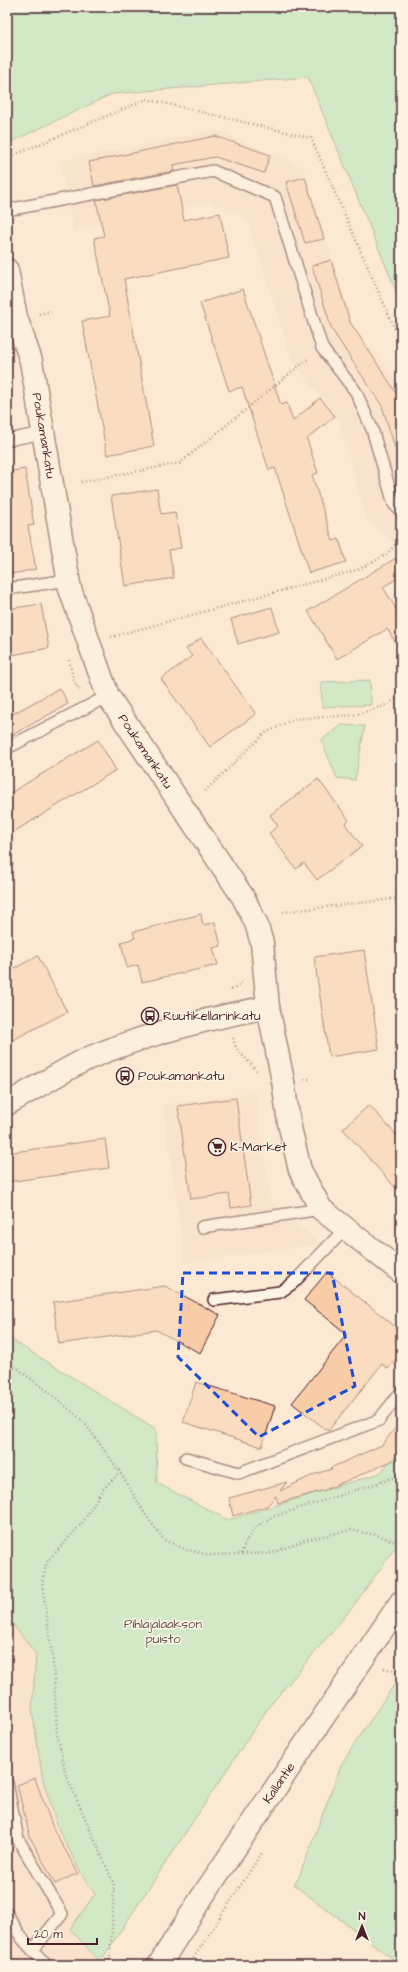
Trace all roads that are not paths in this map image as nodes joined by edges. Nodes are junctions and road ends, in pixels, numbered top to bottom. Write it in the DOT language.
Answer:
graph roads {
  1 [pos="7,210"];
  2 [pos="7,270"];
  3 [pos="43,433"];
  4 [pos="7,440"];
  5 [pos="401,510"];
  6 [pos="68,580"];
  7 [pos="7,589"];
  8 [pos="100,701"];
  9 [pos="7,748"];
  10 [pos="268,1007"];
  11 [pos="7,1104"];
  12 [pos="321,1209"];
  13 [pos="202,1227"];
  14 [pos="346,1228"];
  15 [pos="401,1272"];
  16 [pos="214,1300"];
  17 [pos="401,1392"];
  18 [pos="186,1458"];
  19 [pos="401,1602"];
  20 [pos="7,1783"];
  21 [pos="7,1914"];
  22 [pos="33,1950"];
  23 [pos="46,1965"];
  24 [pos="159,1965"];
  1 -- 5 [label="lane"];
  2 -- 3 [label="street, Poukamankatu"];
  3 -- 4 [label="lane"];
  3 -- 6 [label="street, Poukamankatu"];
  6 -- 7 [label="lane"];
  6 -- 8 [label="street, Poukamankatu"];
  8 -- 9 [label="lane"];
  8 -- 10 [label="street, Poukamankatu"];
  10 -- 11 [label="street"];
  10 -- 12 [label="street, Poukamankatu"];
  12 -- 13 [label="lane"];
  12 -- 14 [label="street, Poukamankatu"];
  14 -- 15 [label="street, Poukamankatu"];
  14 -- 16 [label="lane"];
  17 -- 18 [label="lane"];
  19 -- 24 [label="street, Kallantie"];
  20 -- 22 [label="lane"];
  21 -- 22 [label="lane"];
  22 -- 23 [label="lane"];
}
